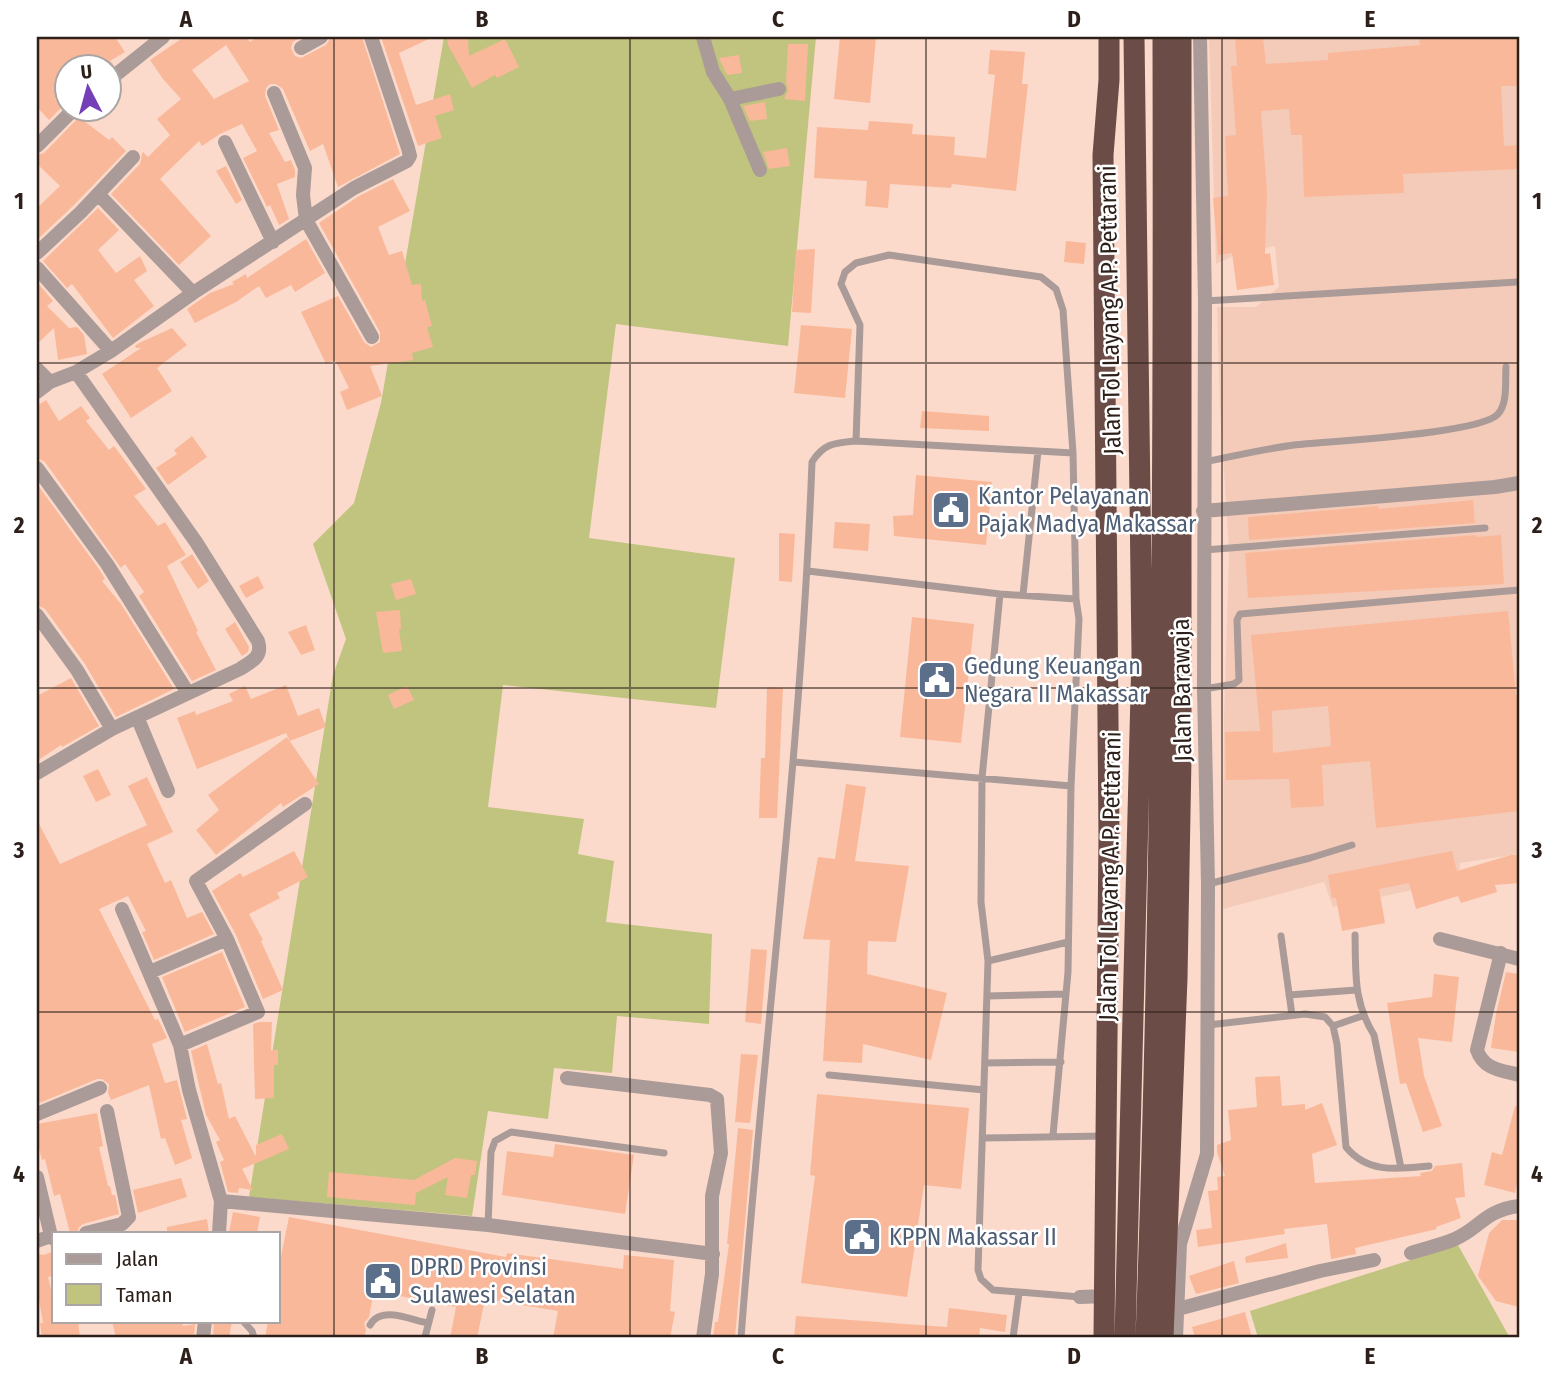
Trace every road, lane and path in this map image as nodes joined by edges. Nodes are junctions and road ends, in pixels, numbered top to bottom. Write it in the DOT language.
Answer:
graph roads {
  1 [pos="163,37"];
  2 [pos="321,37"];
  3 [pos="371,37"];
  4 [pos="704,37"];
  5 [pos="1099,37"];
  6 [pos="1109,37"];
  7 [pos="1133,37"];
  8 [pos="1163,37"];
  9 [pos="1181,37"];
  10 [pos="1200,37"];
  11 [pos="301,48"];
  12 [pos="122,70"];
  13 [pos="779,89"];
  14 [pos="274,93"];
  15 [pos="730,99"];
  16 [pos="61,122"];
  17 [pos="225,142"];
  18 [pos="37,146"];
  19 [pos="1103,155"];
  20 [pos="133,157"];
  21 [pos="760,170"];
  22 [pos="98,194"];
  23 [pos="306,220"];
  24 [pos="274,242"];
  25 [pos="37,253"];
  26 [pos="37,268"];
  27 [pos="1517,282"];
  28 [pos="193,293"];
  29 [pos="1205,302"];
  30 [pos="372,337"];
  31 [pos="111,351"];
  32 [pos="1506,367"];
  33 [pos="37,369"];
  34 [pos="76,372"];
  35 [pos="50,382"];
  36 [pos="37,392"];
  37 [pos="856,441"];
  38 [pos="1038,451"];
  39 [pos="1073,453"];
  40 [pos="1204,462"];
  41 [pos="37,468"];
  42 [pos="1519,483"];
  43 [pos="1203,511"];
  44 [pos="1485,528"];
  45 [pos="1203,551"];
  46 [pos="808,571"];
  47 [pos="1519,590"];
  48 [pos="1000,594"];
  49 [pos="1023,595"];
  50 [pos="1076,598"];
  51 [pos="37,615"];
  52 [pos="1204,689"];
  53 [pos="188,693"];
  54 [pos="138,719"];
  55 [pos="112,729"];
  56 [pos="794,762"];
  57 [pos="37,773"];
  58 [pos="982,778"];
  59 [pos="1071,786"];
  60 [pos="169,791"];
  61 [pos="305,804"];
  62 [pos="1352,845"];
  63 [pos="1208,884"];
  64 [pos="122,909"];
  65 [pos="1355,935"];
  66 [pos="1281,936"];
  67 [pos="227,939"];
  68 [pos="1440,939"];
  69 [pos="1068,942"];
  70 [pos="1500,953"];
  71 [pos="1519,958"];
  72 [pos="988,961"];
  73 [pos="150,972"];
  74 [pos="1356,990"];
  75 [pos="1066,994"];
  76 [pos="1289,995"];
  77 [pos="987,996"];
  78 [pos="1292,1015"];
  79 [pos="1362,1016"];
  80 [pos="1207,1025"];
  81 [pos="1333,1026"];
  82 [pos="180,1045"];
  83 [pos="1061,1062"];
  84 [pos="985,1063"];
  85 [pos="1519,1074"];
  86 [pos="829,1075"];
  87 [pos="567,1078"];
  88 [pos="100,1088"];
  89 [pos="984,1090"];
  90 [pos="107,1111"];
  91 [pos="37,1114"];
  92 [pos="1052,1135"];
  93 [pos="1107,1136"];
  94 [pos="983,1138"];
  95 [pos="664,1153"];
  96 [pos="1429,1166"];
  97 [pos="1401,1168"];
  98 [pos="37,1177"];
  99 [pos="221,1201"];
  100 [pos="1519,1206"];
  101 [pos="488,1225"];
  102 [pos="90,1232"];
  103 [pos="219,1232"];
  104 [pos="52,1233"];
  105 [pos="1411,1253"];
  106 [pos="713,1254"];
  107 [pos="1374,1260"];
  108 [pos="1019,1293"];
  109 [pos="1106,1296"];
  110 [pos="1080,1297"];
  111 [pos="1178,1309"];
  112 [pos="432,1310"];
  113 [pos="244,1322"];
  114 [pos="428,1323"];
  115 [pos="370,1325"];
  116 [pos="425,1337"];
  117 [pos="254,1338"];
  118 [pos="703,1338"];
  119 [pos="741,1338"];
  120 [pos="1013,1338"];
  121 [pos="1109,1338"];
  122 [pos="1146,1338"];
  123 [pos="1163,1338"];
  124 [pos="1176,1338"];
  1 -- 12 [label="street"];
  2 -- 11 [label="street"];
  3 -- 23 [label="street"];
  4 -- 15 [label="street"];
  5 -- 19 [label="street"];
  6 -- 19 [label="highway"];
  7 -- 121 [label="highway, Jalan Tol Layang A.P. Pettarani"];
  8 -- 122 [label="highway, Jalan Tol Layang A.P. Pettarani"];
  9 -- 123 [label="highway"];
  10 -- 29 [label="street, Jalan Barawaja"];
  13 -- 15 [label="street"];
  14 -- 23 [label="street"];
  15 -- 21 [label="street"];
  16 -- 18 [label="street"];
  17 -- 24 [label="street"];
  19 -- 93 [label="highway"];
  20 -- 22 [label="street"];
  22 -- 25 [label="street"];
  22 -- 28 [label="street"];
  23 -- 24 [label="street"];
  23 -- 30 [label="street"];
  24 -- 28 [label="street"];
  26 -- 31 [label="street"];
  27 -- 29 [label="lane"];
  28 -- 31 [label="street"];
  29 -- 40 [label="street, Jalan Barawaja"];
  31 -- 34 [label="street"];
  32 -- 40 [label="lane"];
  33 -- 35 [label="street"];
  34 -- 35 [label="street"];
  34 -- 53 [label="street"];
  35 -- 36 [label="street"];
  37 -- 38 [label="lane"];
  37 -- 39 [label="lane"];
  37 -- 46 [label="lane"];
  38 -- 39 [label="lane"];
  38 -- 49 [label="lane"];
  39 -- 50 [label="lane"];
  40 -- 43 [label="street, Jalan Barawaja"];
  41 -- 53 [label="street"];
  42 -- 43 [label="street"];
  43 -- 45 [label="street, Jalan Barawaja"];
  44 -- 45 [label="lane"];
  45 -- 52 [label="street, Jalan Barawaja"];
  46 -- 48 [label="lane"];
  46 -- 56 [label="lane"];
  47 -- 52 [label="lane"];
  48 -- 49 [label="lane"];
  48 -- 58 [label="lane"];
  49 -- 50 [label="lane"];
  50 -- 59 [label="lane"];
  51 -- 55 [label="street"];
  52 -- 63 [label="street, Jalan Barawaja"];
  53 -- 54 [label="street"];
  54 -- 55 [label="street"];
  54 -- 60 [label="street"];
  55 -- 57 [label="street"];
  56 -- 58 [label="lane"];
  56 -- 119 [label="lane"];
  58 -- 59 [label="lane"];
  58 -- 72 [label="lane"];
  59 -- 69 [label="lane"];
  61 -- 67 [label="street"];
  62 -- 63 [label="lane"];
  63 -- 80 [label="street, Jalan Barawaja"];
  64 -- 73 [label="street"];
  65 -- 74 [label="lane"];
  66 -- 76 [label="lane"];
  67 -- 73 [label="street"];
  67 -- 82 [label="street"];
  68 -- 70 [label="street"];
  69 -- 72 [label="lane"];
  69 -- 75 [label="lane"];
  70 -- 71 [label="street"];
  70 -- 85 [label="street"];
  72 -- 77 [label="lane"];
  73 -- 82 [label="street"];
  74 -- 76 [label="lane"];
  74 -- 79 [label="lane"];
  75 -- 77 [label="lane"];
  75 -- 83 [label="lane"];
  76 -- 78 [label="lane"];
  77 -- 84 [label="lane"];
  78 -- 80 [label="lane"];
  78 -- 81 [label="lane"];
  79 -- 81 [label="lane"];
  79 -- 97 [label="lane"];
  80 -- 111 [label="street, Jalan Barawaja"];
  81 -- 97 [label="lane"];
  82 -- 99 [label="street"];
  83 -- 84 [label="lane"];
  83 -- 92 [label="lane"];
  84 -- 89 [label="lane"];
  86 -- 89 [label="lane"];
  87 -- 106 [label="street"];
  88 -- 91 [label="street"];
  89 -- 94 [label="lane"];
  90 -- 102 [label="street"];
  92 -- 93 [label="lane"];
  92 -- 94 [label="lane"];
  93 -- 109 [label="highway"];
  94 -- 108 [label="lane"];
  95 -- 101 [label="lane"];
  96 -- 97 [label="lane"];
  98 -- 104 [label="street"];
  99 -- 101 [label="street"];
  99 -- 103 [label="street"];
  100 -- 105 [label="street"];
  101 -- 106 [label="street"];
  106 -- 118 [label="street"];
  107 -- 111 [label="street"];
  108 -- 110 [label="lane"];
  108 -- 120 [label="lane"];
  109 -- 110 [label="street"];
  109 -- 121 [label="highway"];
  111 -- 124 [label="street, Jalan Barawaja"];
  112 -- 114 [label="lane"];
  113 -- 117 [label="lane"];
  114 -- 115 [label="lane"];
  114 -- 116 [label="lane"];
}
